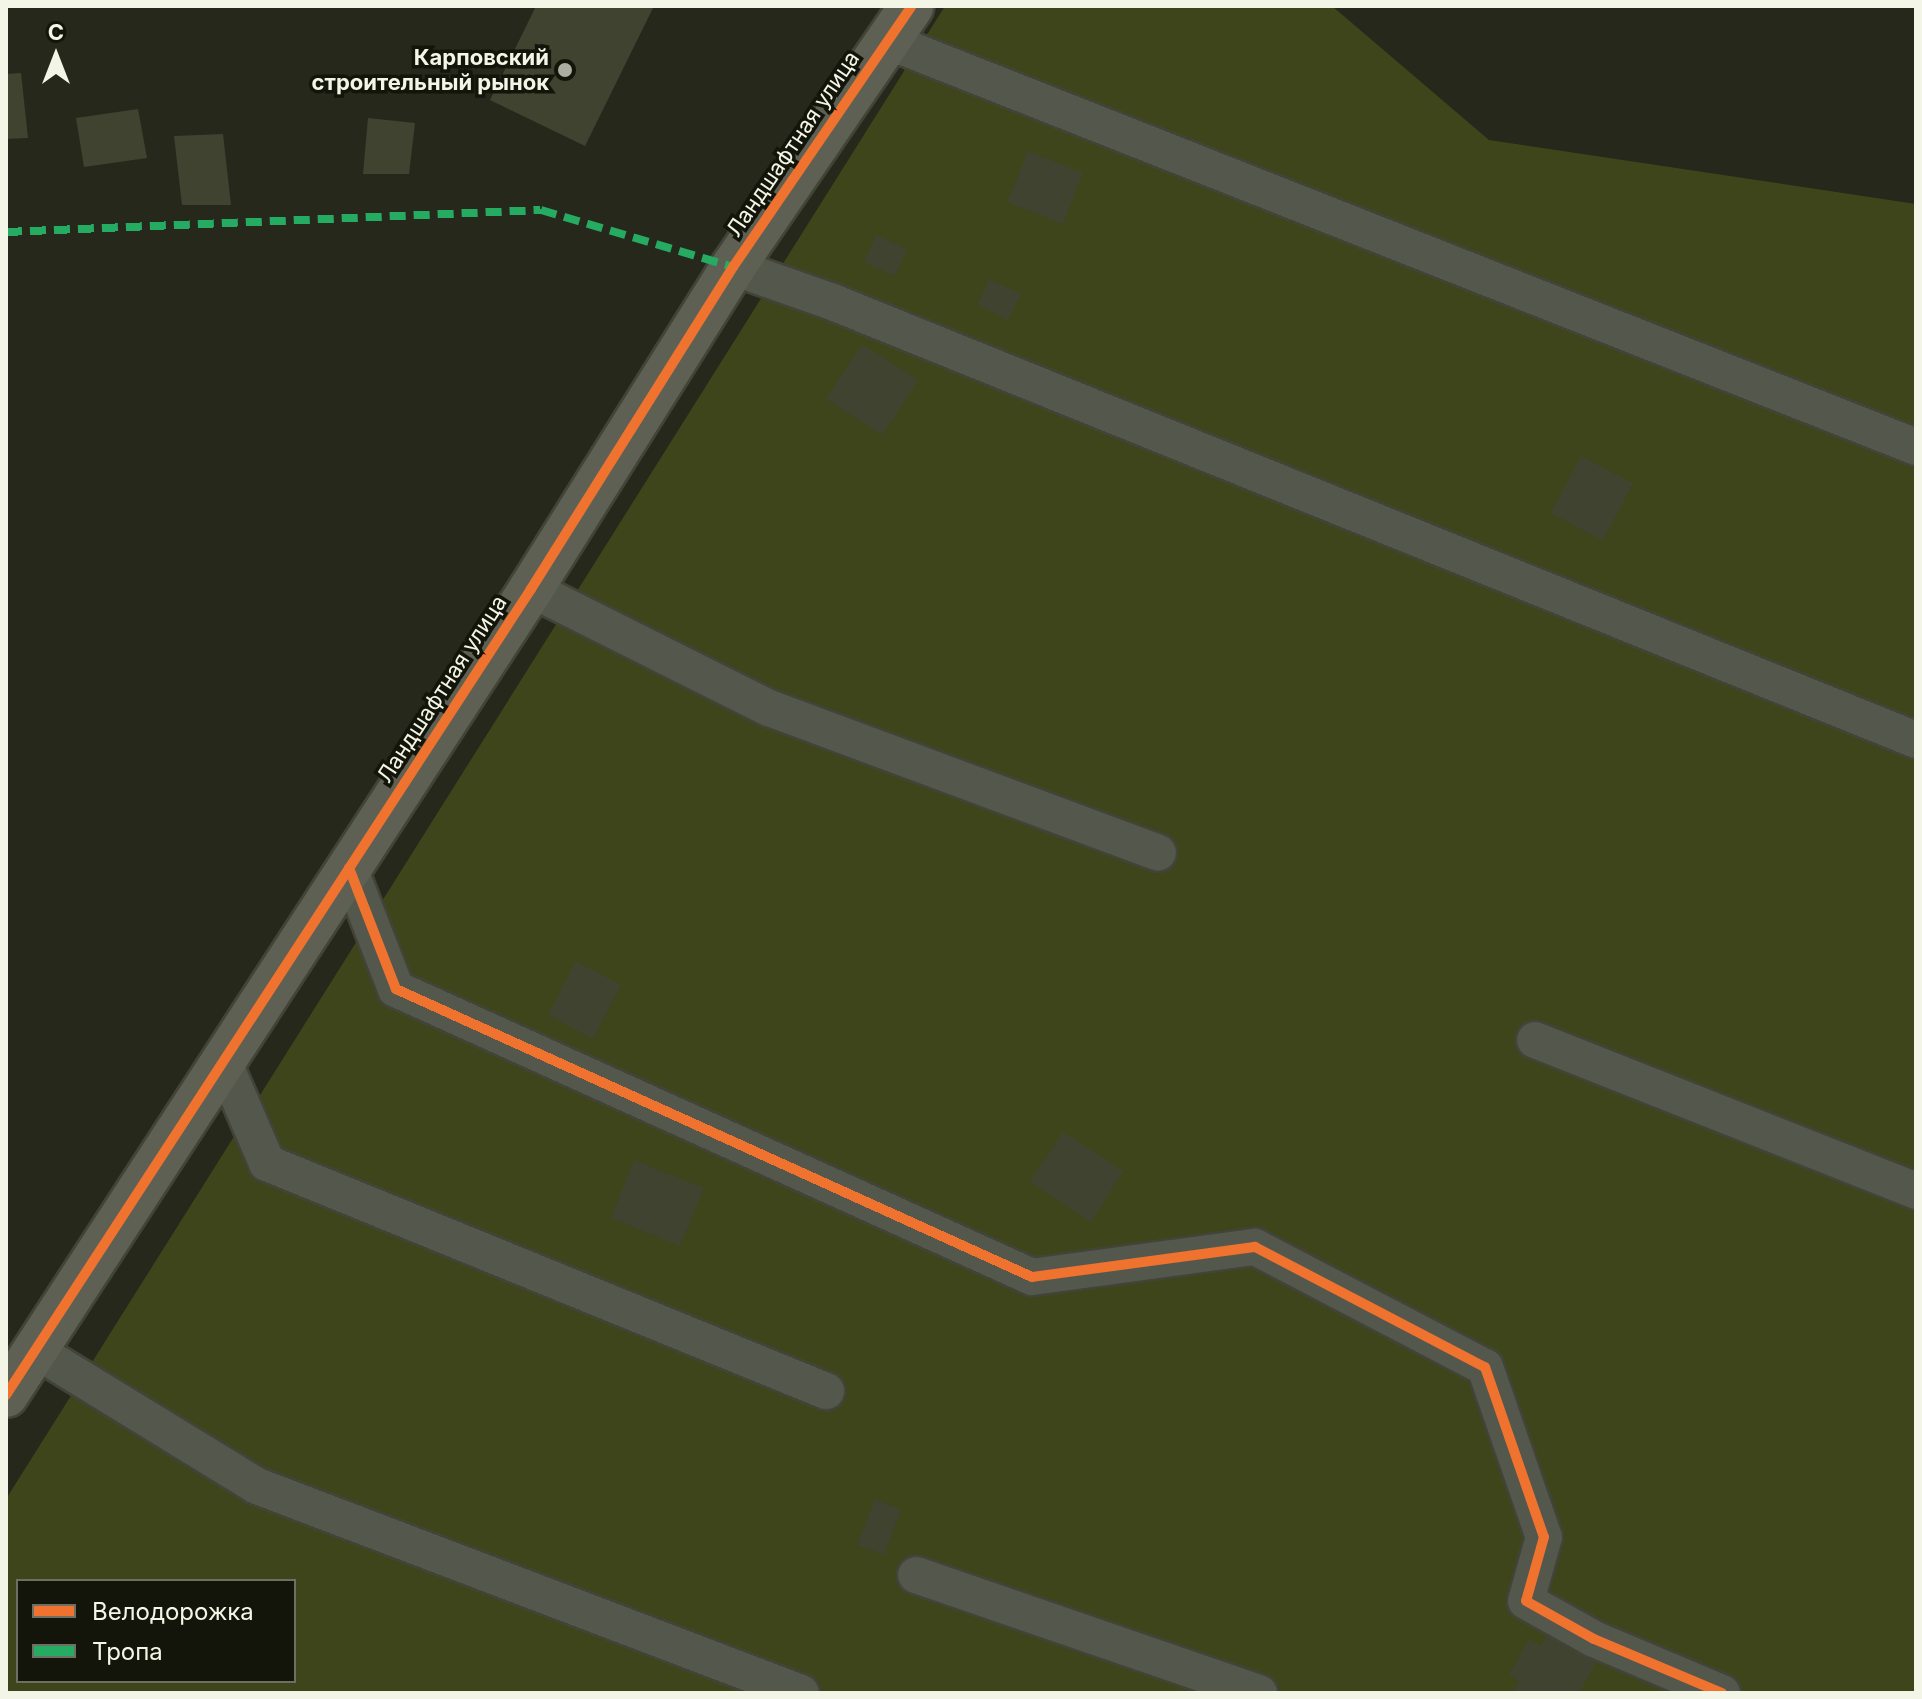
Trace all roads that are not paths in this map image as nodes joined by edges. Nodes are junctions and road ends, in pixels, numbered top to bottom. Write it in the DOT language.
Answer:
graph roads {
  1 [pos="912,6"];
  2 [pos="888,41"];
  3 [pos="733,267"];
  4 [pos="1916,447"];
  5 [pos="531,589"];
  6 [pos="1916,740"];
  7 [pos="1158,853"];
  8 [pos="349,868"];
  9 [pos="1535,1040"];
  10 [pos="223,1061"];
  11 [pos="1916,1191"];
  12 [pos="35,1350"];
  13 [pos="826,1391"];
  14 [pos="6,1395"];
  15 [pos="916,1575"];
  16 [pos="801,1693"];
  17 [pos="1259,1693"];
  18 [pos="1722,1693"];
  1 -- 2 [label="street, Ландшафтная улица"];
  2 -- 3 [label="street, Ландшафтная улица"];
  2 -- 4 [label="street"];
  3 -- 5 [label="street, Ландшафтная улица"];
  3 -- 6 [label="street"];
  5 -- 7 [label="street"];
  5 -- 8 [label="street, Ландшафтная улица"];
  8 -- 10 [label="street, Ландшафтная улица"];
  8 -- 18 [label="street"];
  9 -- 11 [label="street"];
  10 -- 12 [label="street, Ландшафтная улица"];
  10 -- 13 [label="street"];
  12 -- 14 [label="street, Ландшафтная улица"];
  12 -- 16 [label="street"];
  15 -- 17 [label="street"];
}
